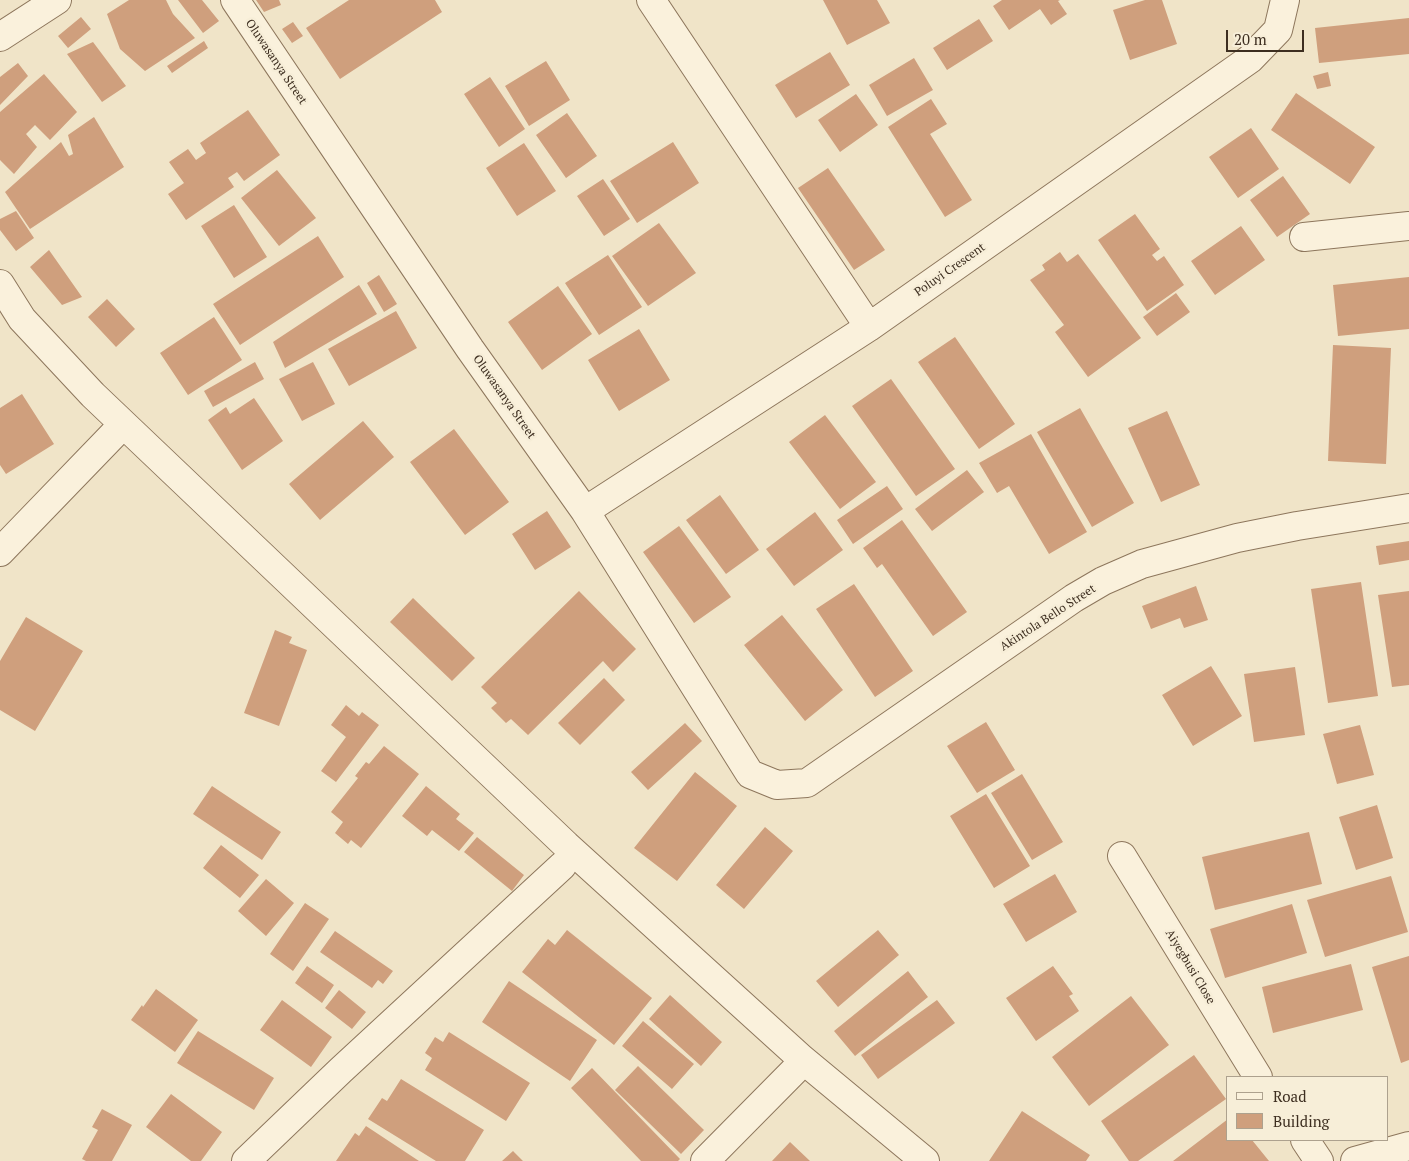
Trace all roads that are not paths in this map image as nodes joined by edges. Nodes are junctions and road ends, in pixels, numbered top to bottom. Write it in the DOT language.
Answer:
graph roads {
  1 [pos="57,0"];
  2 [pos="235,0"];
  3 [pos="652,0"];
  4 [pos="1285,0"];
  5 [pos="0,37"];
  6 [pos="1409,226"];
  7 [pos="1304,237"];
  8 [pos="0,284"];
  9 [pos="0,318"];
  10 [pos="870,327"];
  11 [pos="113,435"];
  12 [pos="1409,508"];
  13 [pos="585,511"];
  14 [pos="3,541"];
  15 [pos="777,785"];
  16 [pos="1122,856"];
  17 [pos="562,866"];
  18 [pos="794,1071"];
  19 [pos="1257,1076"];
  20 [pos="1306,1141"];
  21 [pos="1409,1146"];
  22 [pos="246,1161"];
  23 [pos="705,1161"];
  24 [pos="902,1161"];
  25 [pos="925,1161"];
  26 [pos="1319,1161"];
  27 [pos="1355,1161"];
  1 -- 5 [label="street"];
  2 -- 13 [label="street, Oluwasanya Street"];
  3 -- 10 [label="street"];
  4 -- 10 [label="street, Poluyi Crescent"];
  6 -- 7 [label="street"];
  8 -- 25 [label="street"];
  9 -- 11 [label="street"];
  10 -- 13 [label="street, Poluyi Crescent"];
  11 -- 14 [label="street"];
  11 -- 17 [label="street"];
  12 -- 15 [label="street, Akintola Bello Street"];
  13 -- 15 [label="street, Oluwasanya Street"];
  16 -- 19 [label="street, Aiyegbusi Close"];
  17 -- 18 [label="street"];
  17 -- 22 [label="street"];
  18 -- 23 [label="street"];
  18 -- 24 [label="street"];
  20 -- 26 [label="street"];
  21 -- 27 [label="street"];
}
